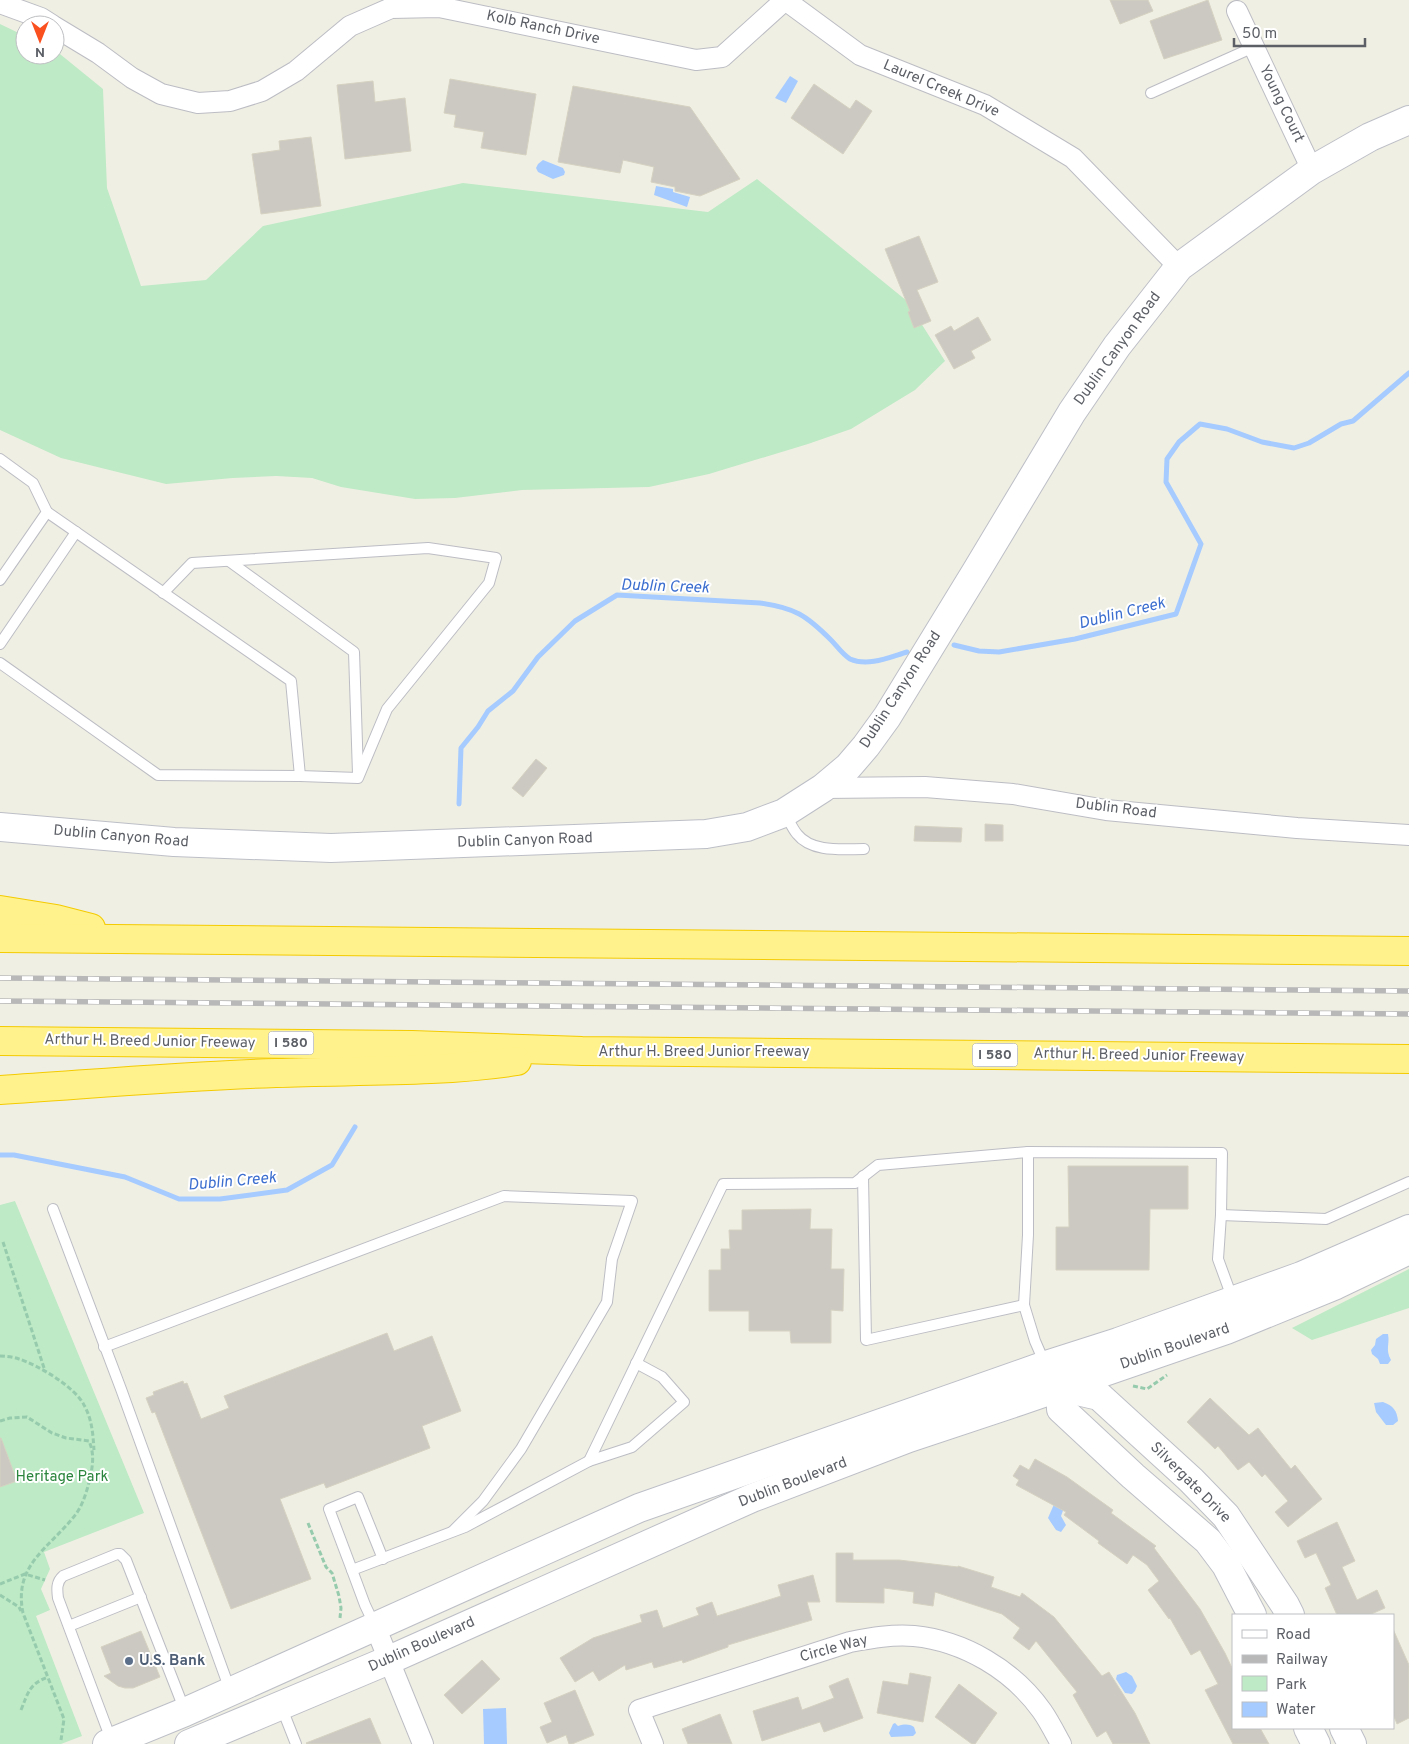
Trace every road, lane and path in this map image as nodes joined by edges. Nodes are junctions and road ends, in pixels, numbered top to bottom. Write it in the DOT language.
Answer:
graph roads {
  1 [pos="785,0"];
  2 [pos="0,2"];
  3 [pos="1237,11"];
  4 [pos="32,15"];
  5 [pos="65,33"];
  6 [pos="1254,47"];
  7 [pos="1151,93"];
  8 [pos="1409,120"];
  9 [pos="1312,170"];
  10 [pos="1179,267"];
  11 [pos="0,459"];
  12 [pos="47,512"];
  13 [pos="76,532"];
  14 [pos="229,561"];
  15 [pos="0,580"];
  16 [pos="163,593"];
  17 [pos="0,644"];
  18 [pos="0,663"];
  19 [pos="300,776"];
  20 [pos="358,778"];
  21 [pos="823,788"];
  22 [pos="784,813"];
  23 [pos="0,827"];
  24 [pos="1409,835"];
  25 [pos="864,849"];
  26 [pos="0,910"];
  27 [pos="0,938"];
  28 [pos="126,939"];
  29 [pos="1409,951"];
  30 [pos="0,1041"];
  31 [pos="582,1051"];
  32 [pos="1409,1059"];
  33 [pos="0,1090"];
  34 [pos="1028,1152"];
  35 [pos="863,1176"];
  36 [pos="1409,1182"];
  37 [pos="53,1209"];
  38 [pos="1221,1215"];
  39 [pos="1409,1229"];
  40 [pos="3,1242"];
  41 [pos="1409,1250"];
  42 [pos="1233,1301"];
  43 [pos="1024,1305"];
  44 [pos="104,1347"];
  45 [pos="0,1356"];
  46 [pos="636,1363"];
  47 [pos="45,1372"];
  48 [pos="1053,1376"];
  49 [pos="0,1421"];
  50 [pos="94,1460"];
  51 [pos="589,1461"];
  52 [pos="308,1523"];
  53 [pos="453,1531"];
  54 [pos="382,1559"];
  55 [pos="352,1570"];
  56 [pos="25,1574"];
  57 [pos="0,1584"];
  58 [pos="58,1584"];
  59 [pos="0,1596"];
  60 [pos="141,1597"];
  61 [pos="23,1613"];
  62 [pos="1251,1614"];
  63 [pos="1290,1614"];
  64 [pos="340,1618"];
  65 [pos="69,1626"];
  66 [pos="375,1626"];
  67 [pos="390,1660"];
  68 [pos="48,1677"];
  69 [pos="230,1691"];
  70 [pos="281,1705"];
  71 [pos="21,1710"];
  72 [pos="185,1712"];
  73 [pos="1308,1729"];
  74 [pos="1344,1729"];
  75 [pos="61,1740"];
  76 [pos="109,1743"];
  77 [pos="148,1744"];
  78 [pos="189,1744"];
  79 [pos="296,1744"];
  80 [pos="423,1744"];
  81 [pos="653,1744"];
  82 [pos="1061,1744"];
  83 [pos="1316,1744"];
  84 [pos="1352,1744"];
  1 -- 5 [label="street, Kolb Ranch Drive"];
  1 -- 10 [label="street, Laurel Creek Drive"];
  2 -- 4 [label="street, Kolb Ranch Drive"];
  3 -- 6 [label="street, Young Court"];
  6 -- 7 [label="lane"];
  6 -- 9 [label="street, Young Court"];
  8 -- 9 [label="street, Dublin Canyon Road"];
  9 -- 10 [label="street, Dublin Canyon Road"];
  10 -- 21 [label="street, Dublin Canyon Road"];
  11 -- 12 [label="lane"];
  12 -- 13 [label="lane"];
  12 -- 15 [label="lane"];
  13 -- 16 [label="lane"];
  13 -- 17 [label="lane"];
  14 -- 16 [label="lane"];
  14 -- 20 [label="lane"];
  14 -- 20 [label="lane"];
  16 -- 19 [label="lane"];
  18 -- 19 [label="lane"];
  19 -- 20 [label="lane"];
  21 -- 22 [label="street, Dublin Canyon Road"];
  21 -- 24 [label="street, Dublin Road"];
  22 -- 23 [label="street, Dublin Canyon Road"];
  22 -- 25 [label="lane"];
  26 -- 28 [label="highway"];
  27 -- 28 [label="highway"];
  28 -- 29 [label="highway"];
  30 -- 31 [label="highway, Arthur H. Breed Junior Freeway / I 580"];
  31 -- 32 [label="highway, Arthur H. Breed Junior Freeway / I 580"];
  31 -- 33 [label="highway"];
  34 -- 35 [label="lane"];
  34 -- 38 [label="lane"];
  34 -- 43 [label="lane"];
  35 -- 43 [label="lane"];
  35 -- 46 [label="lane"];
  36 -- 38 [label="lane"];
  37 -- 44 [label="lane"];
  38 -- 42 [label="lane"];
  39 -- 42 [label="street, Dublin Boulevard"];
  40 -- 47 [label="path"];
  41 -- 48 [label="street, Dublin Boulevard"];
  42 -- 48 [label="street, Dublin Boulevard"];
  43 -- 48 [label="lane"];
  44 -- 53 [label="lane"];
  44 -- 69 [label="lane"];
  45 -- 47 [label="path"];
  46 -- 51 [label="lane"];
  46 -- 51 [label="lane"];
  47 -- 50 [label="path"];
  48 -- 62 [label="street, Silvergate Drive"];
  48 -- 63 [label="street, Silvergate Drive"];
  48 -- 66 [label="street, Dublin Boulevard"];
  48 -- 67 [label="street, Dublin Boulevard"];
  49 -- 50 [label="path"];
  50 -- 56 [label="path"];
  51 -- 53 [label="lane"];
  52 -- 64 [label="path"];
  53 -- 54 [label="lane"];
  54 -- 55 [label="lane"];
  54 -- 55 [label="lane"];
  55 -- 66 [label="lane"];
  56 -- 57 [label="path"];
  56 -- 58 [label="path"];
  56 -- 61 [label="path"];
  58 -- 60 [label="lane"];
  58 -- 65 [label="lane"];
  59 -- 61 [label="path"];
  60 -- 65 [label="lane"];
  60 -- 72 [label="lane"];
  61 -- 68 [label="path"];
  65 -- 76 [label="lane"];
  66 -- 67 [label="street"];
  66 -- 69 [label="street, Dublin Boulevard"];
  67 -- 70 [label="street, Dublin Boulevard"];
  67 -- 80 [label="street"];
  68 -- 71 [label="path"];
  68 -- 75 [label="path"];
  69 -- 72 [label="street, Dublin Boulevard"];
  70 -- 78 [label="street, Dublin Boulevard"];
  70 -- 79 [label="lane"];
  72 -- 76 [label="street, Dublin Boulevard"];
  72 -- 77 [label="street"];
  73 -- 83 [label="street"];
  74 -- 84 [label="street"];
  81 -- 82 [label="street, Circle Way"];
}
